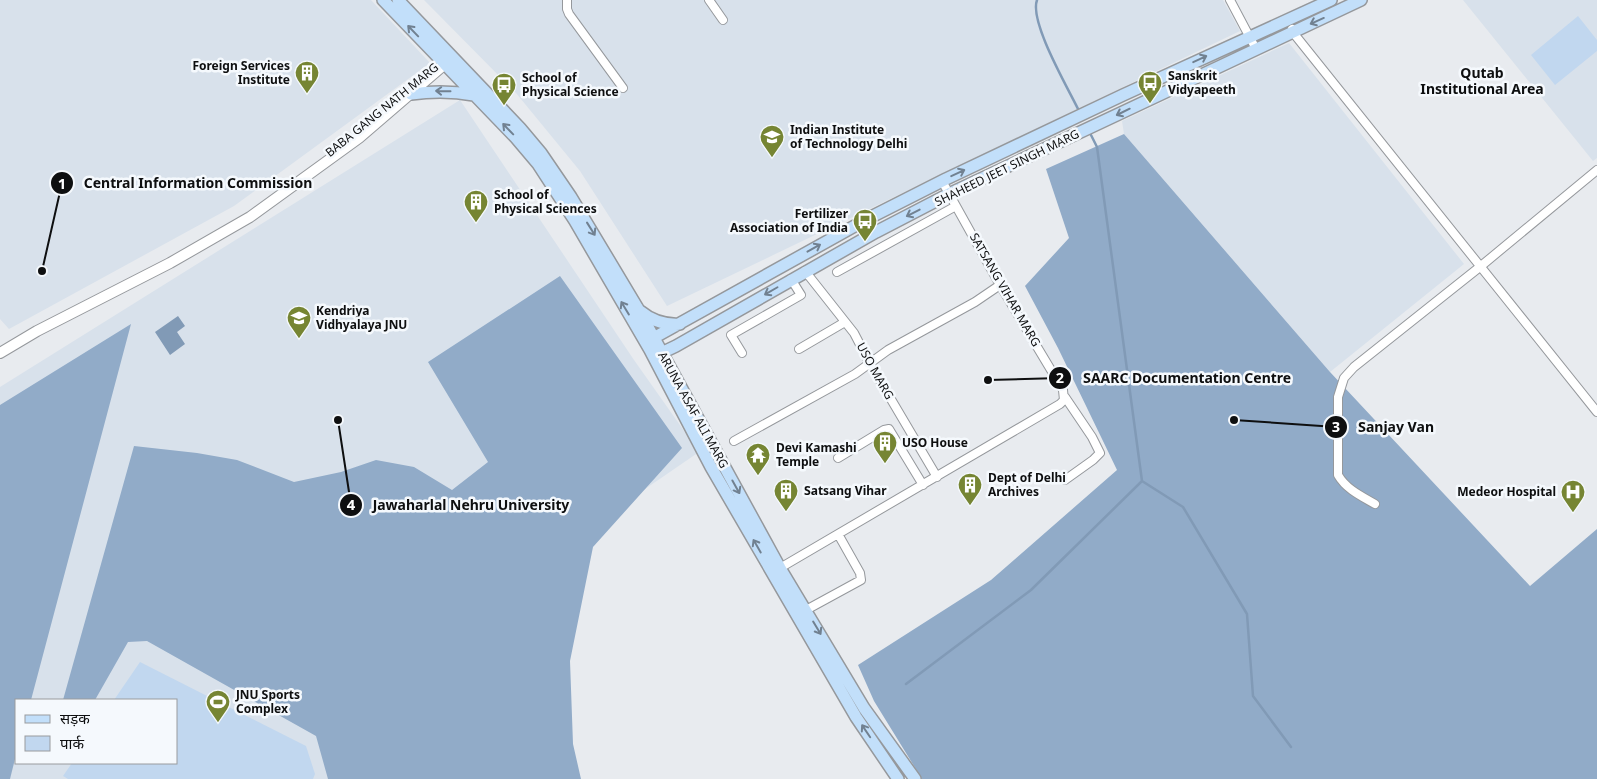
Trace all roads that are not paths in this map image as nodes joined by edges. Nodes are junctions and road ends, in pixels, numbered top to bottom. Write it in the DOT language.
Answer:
graph roads {
  1 [pos="383,0"];
  2 [pos="398,0"];
  3 [pos="567,0"];
  4 [pos="709,0"];
  5 [pos="1230,0"];
  6 [pos="1330,0"];
  7 [pos="1361,0"];
  8 [pos="1289,19"];
  9 [pos="723,20"];
  10 [pos="1293,32"];
  11 [pos="1250,36"];
  12 [pos="1256,49"];
  13 [pos="446,60"];
  14 [pos="623,88"];
  15 [pos="411,94"];
  16 [pos="474,95"];
  17 [pos="1597,170"];
  18 [pos="309,172"];
  19 [pos="942,181"];
  20 [pos="949,195"];
  21 [pos="956,206"];
  22 [pos="1481,266"];
  23 [pos="805,271"];
  24 [pos="837,272"];
  25 [pos="791,279"];
  26 [pos="1000,286"];
  27 [pos="637,307"];
  28 [pos="75,310"];
  29 [pos="845,322"];
  30 [pos="680,324"];
  31 [pos="649,341"];
  32 [pos="0,347"];
  33 [pos="799,348"];
  34 [pos="0,353"];
  35 [pos="742,353"];
  36 [pos="657,355"];
  37 [pos="869,362"];
  38 [pos="1065,398"];
  39 [pos="1597,412"];
  40 [pos="734,441"];
  41 [pos="838,458"];
  42 [pos="722,461"];
  43 [pos="711,467"];
  44 [pos="937,477"];
  45 [pos="1065,480"];
  46 [pos="923,485"];
  47 [pos="1375,504"];
  48 [pos="838,534"];
  49 [pos="780,568"];
  50 [pos="806,610"];
  51 [pos="898,779"];
  52 [pos="915,779"];
  13 -- 1 [label="main road, one-way"];
  2 -- 13 [label="main road"];
  3 -- 14 [label="street"];
  4 -- 9 [label="street"];
  5 -- 11 [label="street"];
  6 -- 8 [label="main road, SHAHEED JEET SINGH MARG"];
  7 -- 10 [label="main road, SHAHEED JEET SINGH MARG, one-way"];
  8 -- 10 [label="street"];
  8 -- 11 [label="main road, SHAHEED JEET SINGH MARG"];
  10 -- 12 [label="main road, SHAHEED JEET SINGH MARG"];
  10 -- 22 [label="street"];
  11 -- 12 [label="street"];
  19 -- 11 [label="main road, SHAHEED JEET SINGH MARG, one-way"];
  12 -- 20 [label="main road, SHAHEED JEET SINGH MARG, one-way"];
  13 -- 15 [label="street, BABA GANG NATH MARG"];
  13 -- 16 [label="main road, ARUNA ASAF ALI MARG"];
  13 -- 18 [label="street, BABA GANG NATH MARG"];
  13 -- 27 [label="main road, ARUNA ASAF ALI MARG, one-way"];
  16 -- 15 [label="main road, one-way"];
  15 -- 18 [label="street, BABA GANG NATH MARG"];
  31 -- 16 [label="main road, ARUNA ASAF ALI MARG, one-way"];
  17 -- 22 [label="street"];
  18 -- 28 [label="street, BABA GANG NATH MARG"];
  19 -- 20 [label="street, SATSANG VIHAR MARG"];
  30 -- 19 [label="main road, SHAHEED JEET SINGH MARG, one-way"];
  20 -- 21 [label="street, SATSANG VIHAR MARG"];
  20 -- 23 [label="main road, SHAHEED JEET SINGH MARG, one-way"];
  21 -- 24 [label="street"];
  21 -- 26 [label="street, SATSANG VIHAR MARG"];
  22 -- 39 [label="street"];
  22 -- 47 [label="street"];
  23 -- 25 [label="main road, SHAHEED JEET SINGH MARG"];
  23 -- 29 [label="street, USO MARG"];
  25 -- 35 [label="street"];
  25 -- 36 [label="main road, SHAHEED JEET SINGH MARG, one-way"];
  26 -- 37 [label="street"];
  26 -- 38 [label="street, SATSANG VIHAR MARG"];
  27 -- 30 [label="main road"];
  27 -- 31 [label="main road, ARUNA ASAF ALI MARG"];
  28 -- 32 [label="street, BABA GANG NATH MARG"];
  28 -- 34 [label="street, BABA GANG NATH MARG"];
  29 -- 33 [label="street"];
  29 -- 37 [label="street, USO MARG"];
  30 -- 31 [label="main road, SHAHEED JEET SINGH MARG"];
  31 -- 36 [label="main road, ARUNA ASAF ALI MARG"];
  36 -- 42 [label="main road, ARUNA ASAF ALI MARG"];
  36 -- 43 [label="main road, ARUNA ASAF ALI MARG"];
  37 -- 40 [label="street"];
  37 -- 44 [label="street, USO MARG"];
  38 -- 44 [label="street"];
  38 -- 45 [label="street, SATSANG VIHAR MARG"];
  41 -- 46 [label="street"];
  42 -- 43 [label="street"];
  42 -- 49 [label="main road, ARUNA ASAF ALI MARG, one-way"];
  51 -- 43 [label="main road, ARUNA ASAF ALI MARG, one-way"];
  44 -- 46 [label="street"];
  46 -- 48 [label="street"];
  48 -- 49 [label="street"];
  48 -- 50 [label="street"];
  49 -- 50 [label="main road, ARUNA ASAF ALI MARG"];
  50 -- 52 [label="main road, ARUNA ASAF ALI MARG, one-way"];
}
